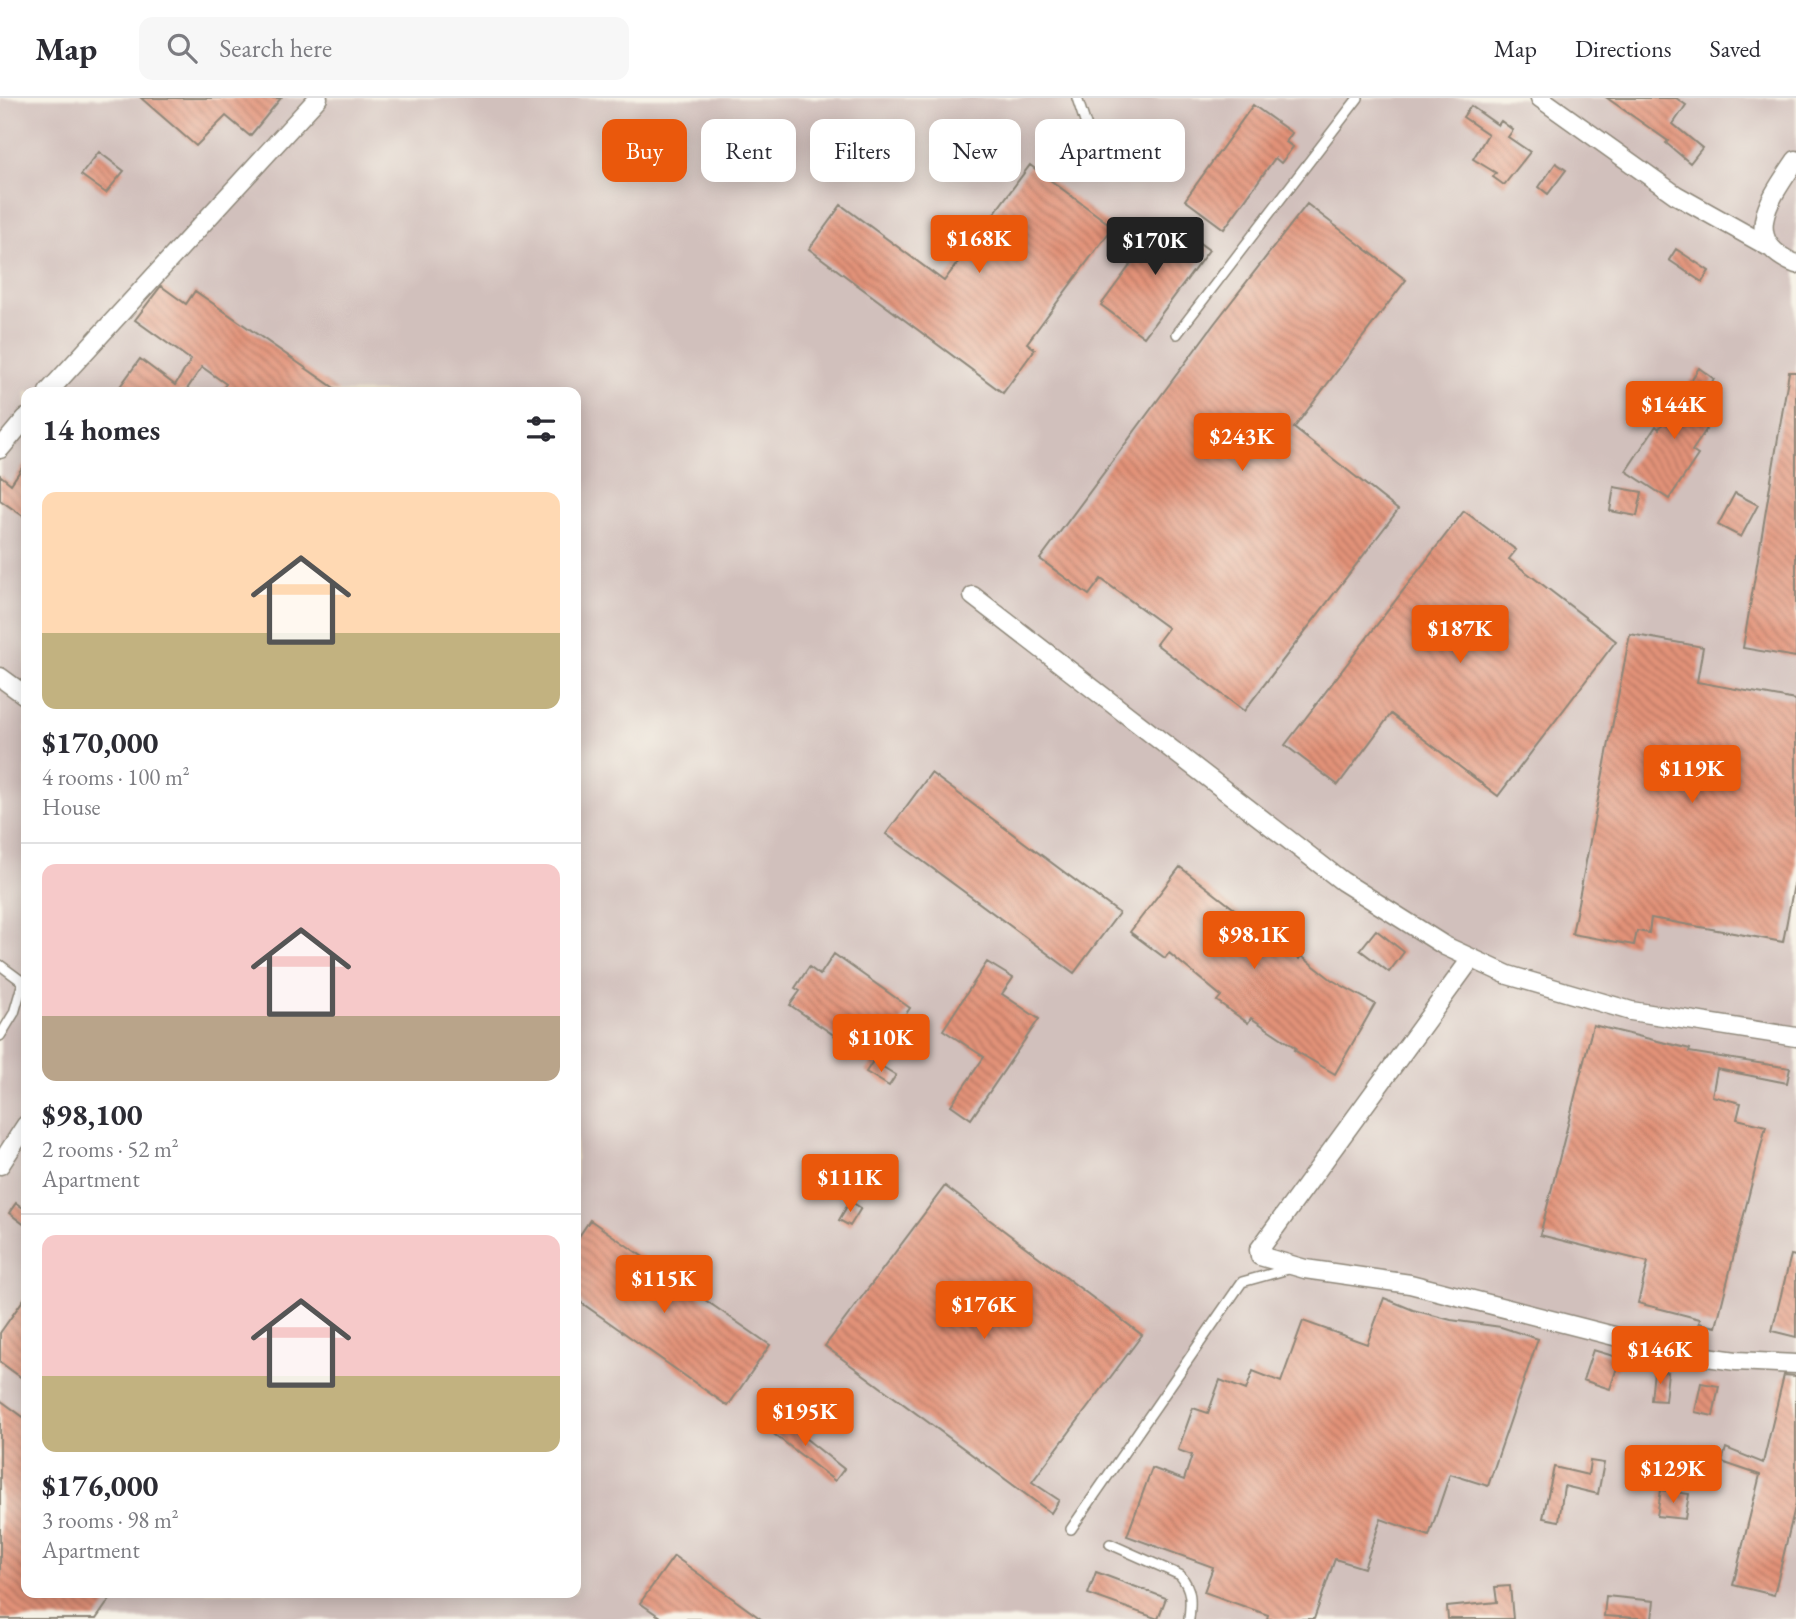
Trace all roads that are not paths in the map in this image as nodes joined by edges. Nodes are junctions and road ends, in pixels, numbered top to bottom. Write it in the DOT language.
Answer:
graph roads {
  1 [pos="318,98"];
  2 [pos="1077,98"];
  3 [pos="1358,98"];
  4 [pos="1540,98"];
  5 [pos="1084,119"];
  6 [pos="1796,160"];
  7 [pos="1762,240"];
  8 [pos="1796,264"];
  9 [pos="1177,334"];
  10 [pos="53,387"];
  11 [pos="21,424"];
  12 [pos="0,449"];
  13 [pos="973,596"];
  14 [pos="0,677"];
  15 [pos="21,692"];
  16 [pos="1471,958"];
  17 [pos="0,965"];
  18 [pos="21,981"];
  19 [pos="21,989"];
  20 [pos="0,1036"];
  21 [pos="1796,1037"];
  22 [pos="21,1133"];
  23 [pos="0,1165"];
  24 [pos="1297,1267"];
  25 [pos="1796,1364"];
  26 [pos="1071,1529"];
  27 [pos="1110,1544"];
  28 [pos="1189,1619"];
  1 -- 10 [label="street"];
  2 -- 5 [label="lane"];
  3 -- 9 [label="lane"];
  4 -- 7 [label="street"];
  6 -- 7 [label="street"];
  7 -- 8 [label="street"];
  11 -- 12 [label="street"];
  13 -- 16 [label="street"];
  14 -- 15 [label="street"];
  16 -- 21 [label="street"];
  16 -- 24 [label="street"];
  17 -- 18 [label="lane"];
  19 -- 20 [label="lane"];
  22 -- 23 [label="street"];
  24 -- 25 [label="street"];
  24 -- 26 [label="lane"];
  27 -- 28 [label="lane"];
}
